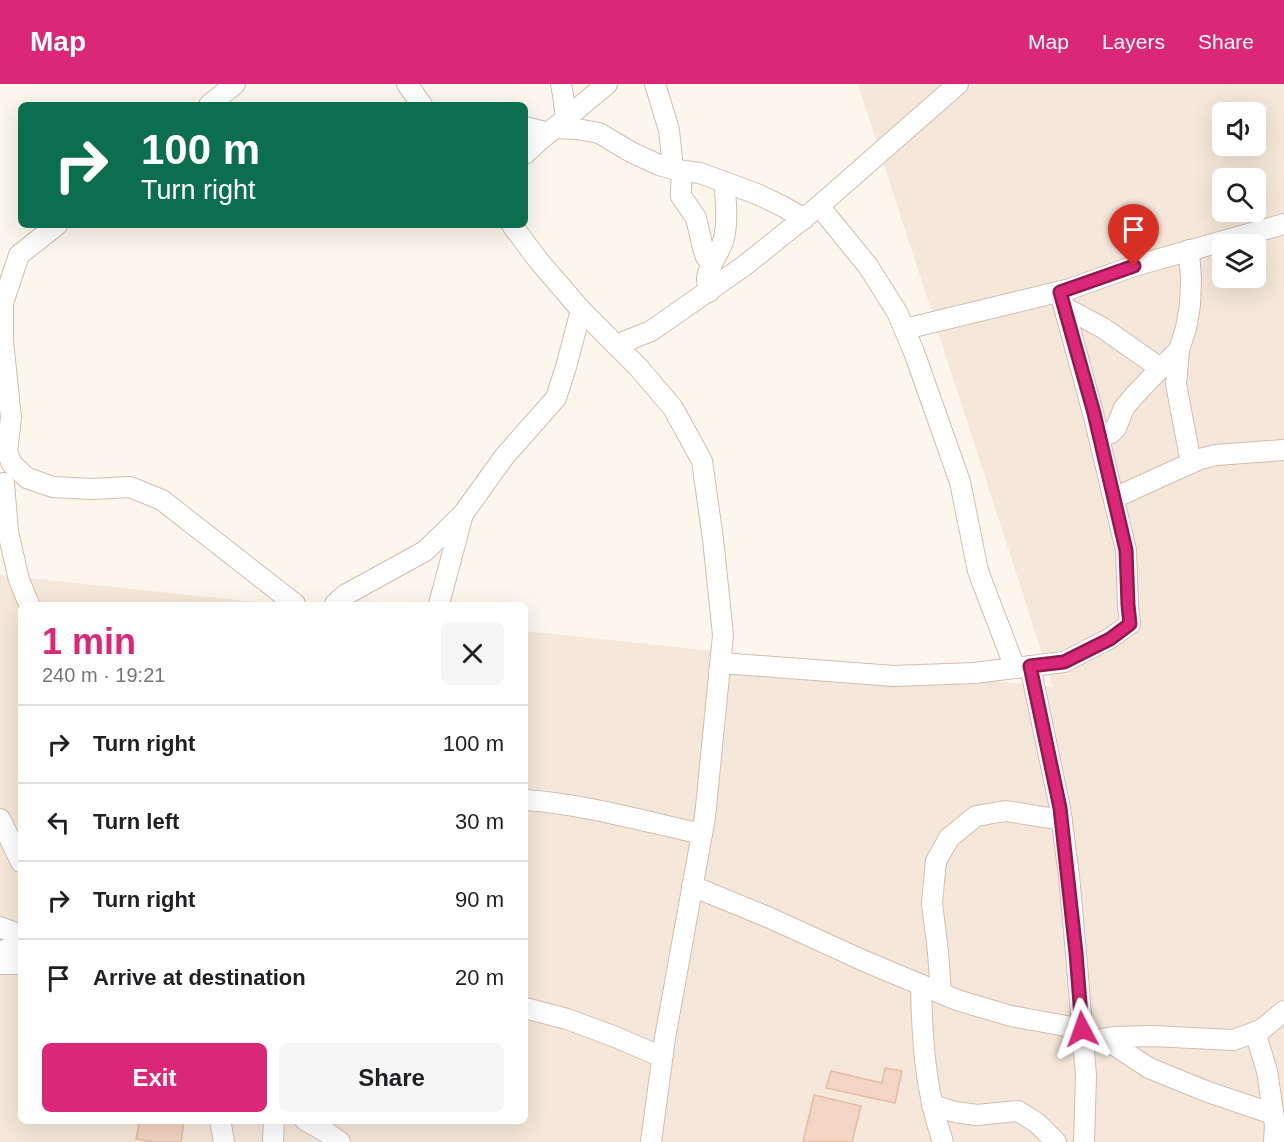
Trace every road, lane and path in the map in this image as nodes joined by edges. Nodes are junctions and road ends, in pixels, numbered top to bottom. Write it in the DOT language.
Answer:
graph roads {
  1 [pos="235,84"];
  2 [pos="407,84"];
  3 [pos="561,84"];
  4 [pos="607,84"];
  5 [pos="655,84"];
  6 [pos="958,84"];
  7 [pos="213,102"];
  8 [pos="420,102"];
  9 [pos="556,126"];
  10 [pos="528,127"];
  11 [pos="528,151"];
  12 [pos="678,170"];
  13 [pos="724,182"];
  14 [pos="819,206"];
  15 [pos="804,219"];
  16 [pos="1284,224"];
  17 [pos="53,228"];
  18 [pos="514,228"];
  19 [pos="1190,250"];
  20 [pos="712,264"];
  21 [pos="709,292"];
  22 [pos="1062,299"];
  23 [pos="582,310"];
  24 [pos="905,329"];
  25 [pos="616,345"];
  26 [pos="1179,350"];
  27 [pos="1160,368"];
  28 [pos="0,435"];
  29 [pos="1100,438"];
  30 [pos="1284,450"];
  31 [pos="7,453"];
  32 [pos="1191,463"];
  33 [pos="33,480"];
  34 [pos="2,483"];
  35 [pos="1114,498"];
  36 [pos="463,514"];
  37 [pos="28,602"];
  38 [pos="292,602"];
  39 [pos="337,602"];
  40 [pos="440,602"];
  41 [pos="721,663"];
  42 [pos="1022,667"];
  43 [pos="528,800"];
  44 [pos="0,819"];
  45 [pos="1062,820"];
  46 [pos="702,834"];
  47 [pos="18,856"];
  48 [pos="692,886"];
  49 [pos="0,927"];
  50 [pos="18,933"];
  51 [pos="18,943"];
  52 [pos="0,953"];
  53 [pos="0,964"];
  54 [pos="18,964"];
  55 [pos="921,985"];
  56 [pos="941,993"];
  57 [pos="528,1009"];
  58 [pos="1284,1011"];
  59 [pos="1255,1032"];
  60 [pos="1082,1036"];
  61 [pos="1105,1039"];
  62 [pos="662,1057"];
  63 [pos="932,1105"];
  64 [pos="1273,1114"];
  65 [pos="221,1124"];
  66 [pos="274,1124"];
  67 [pos="312,1124"];
  68 [pos="224,1142"];
  69 [pos="273,1142"];
  70 [pos="340,1142"];
  71 [pos="651,1142"];
  72 [pos="943,1142"];
  73 [pos="1056,1142"];
  74 [pos="1084,1142"];
  75 [pos="1274,1142"];
  1 -- 7 [label="street"];
  2 -- 8 [label="street"];
  3 -- 9 [label="street"];
  4 -- 9 [label="street"];
  5 -- 12 [label="street"];
  6 -- 14 [label="street"];
  9 -- 10 [label="street"];
  9 -- 11 [label="street"];
  9 -- 12 [label="street"];
  12 -- 13 [label="street"];
  12 -- 20 [label="street"];
  13 -- 15 [label="street"];
  13 -- 20 [label="street"];
  14 -- 15 [label="street"];
  14 -- 24 [label="street"];
  15 -- 21 [label="street"];
  16 -- 19 [label="street"];
  17 -- 31 [label="street"];
  18 -- 23 [label="street"];
  19 -- 22 [label="street"];
  19 -- 26 [label="street"];
  20 -- 21 [label="street"];
  21 -- 25 [label="street"];
  22 -- 24 [label="street"];
  22 -- 27 [label="street"];
  22 -- 29 [label="street"];
  23 -- 25 [label="street"];
  23 -- 36 [label="street"];
  24 -- 42 [label="street"];
  25 -- 41 [label="street"];
  26 -- 27 [label="street"];
  26 -- 32 [label="street"];
  27 -- 29 [label="street"];
  28 -- 31 [label="street"];
  29 -- 35 [label="street"];
  30 -- 32 [label="street"];
  31 -- 33 [label="street"];
  32 -- 35 [label="street"];
  33 -- 34 [label="street"];
  33 -- 38 [label="street"];
  34 -- 37 [label="street"];
  35 -- 42 [label="street"];
  36 -- 39 [label="street"];
  36 -- 40 [label="street"];
  41 -- 42 [label="street"];
  41 -- 46 [label="street"];
  42 -- 45 [label="street"];
  43 -- 46 [label="street"];
  44 -- 47 [label="street"];
  45 -- 56 [label="street"];
  45 -- 60 [label="street"];
  46 -- 48 [label="street"];
  48 -- 55 [label="street"];
  48 -- 62 [label="street"];
  49 -- 50 [label="street"];
  51 -- 52 [label="street"];
  53 -- 54 [label="street"];
  55 -- 56 [label="street"];
  55 -- 63 [label="street"];
  56 -- 60 [label="street"];
  57 -- 62 [label="street"];
  58 -- 59 [label="street"];
  59 -- 61 [label="street"];
  59 -- 64 [label="street"];
  60 -- 61 [label="street"];
  60 -- 74 [label="street"];
  61 -- 64 [label="street"];
  62 -- 71 [label="street"];
  63 -- 72 [label="street"];
  63 -- 73 [label="street"];
  64 -- 75 [label="street"];
  65 -- 68 [label="street"];
  66 -- 69 [label="street"];
  67 -- 70 [label="street"];
}
